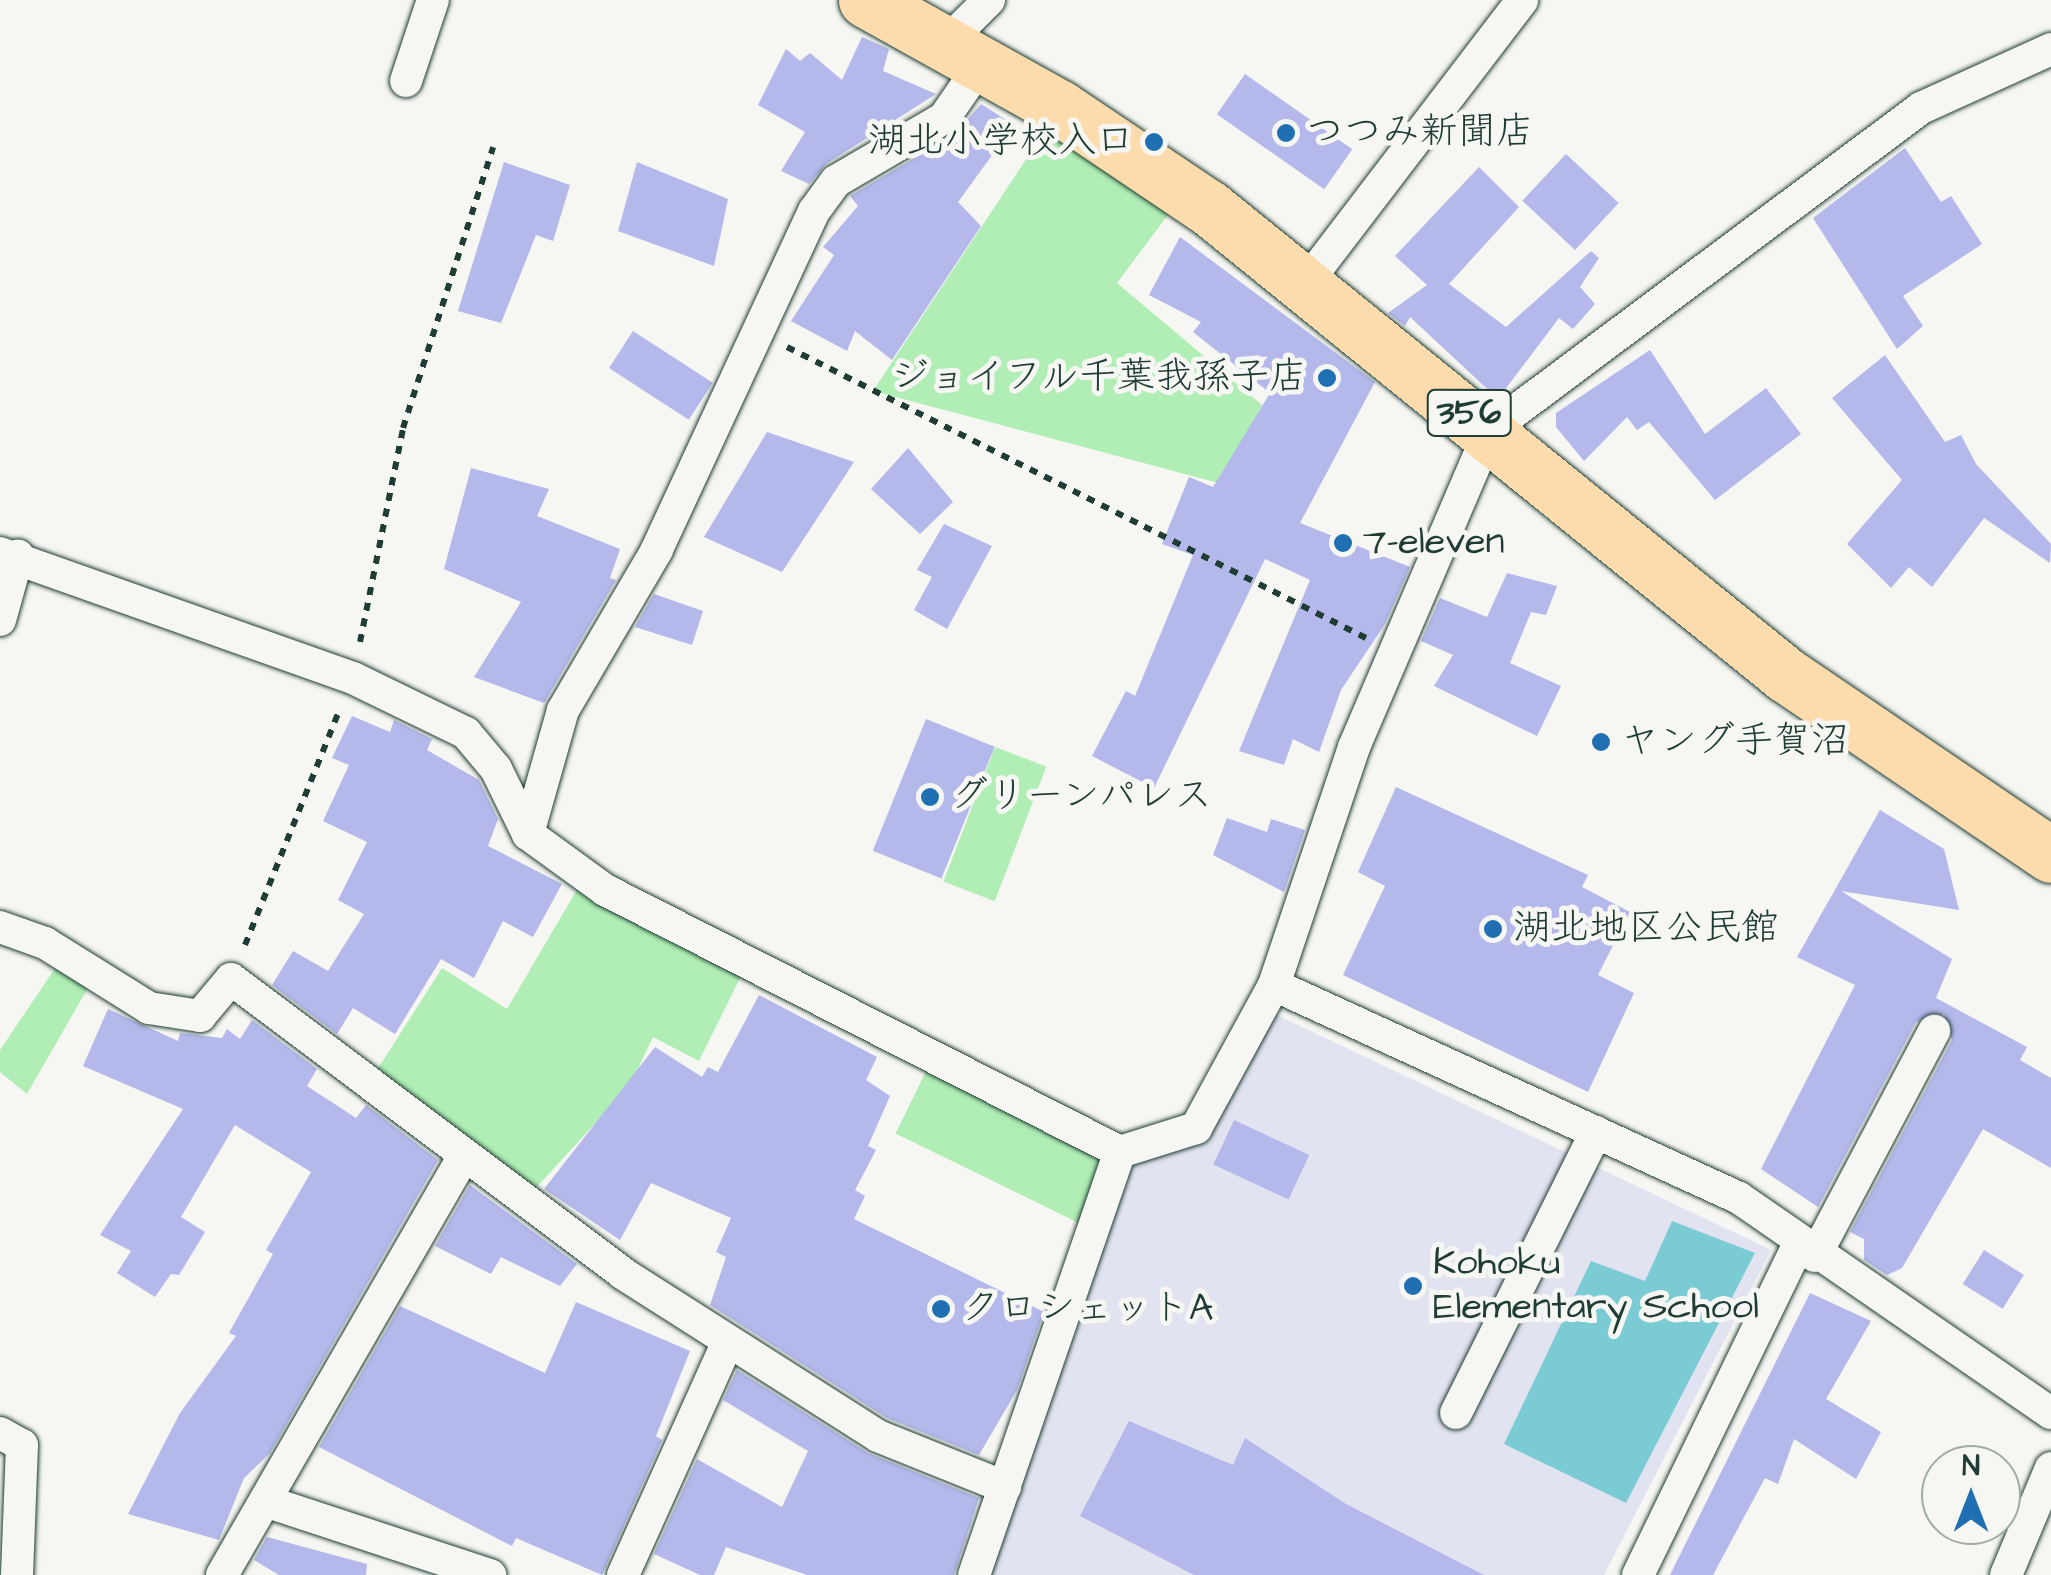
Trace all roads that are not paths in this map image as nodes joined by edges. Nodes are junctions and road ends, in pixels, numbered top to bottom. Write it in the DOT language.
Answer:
graph roads {
  1 [pos="433,0"];
  2 [pos="866,0"];
  3 [pos="989,0"];
  4 [pos="1522,0"];
  5 [pos="2051,48"];
  6 [pos="965,52"];
  7 [pos="406,81"];
  8 [pos="1306,283"];
  9 [pos="1490,430"];
  10 [pos="9,554"];
  11 [pos="0,620"];
  12 [pos="528,834"];
  13 [pos="2045,839"];
  14 [pos="0,927"];
  15 [pos="1274,985"];
  16 [pos="1934,1030"];
  17 [pos="1596,1132"];
  18 [pos="1120,1152"];
  19 [pos="463,1157"];
  20 [pos="1807,1249"];
  21 [pos="728,1340"];
  22 [pos="1456,1413"];
  23 [pos="2051,1413"];
  24 [pos="0,1433"];
  25 [pos="2051,1468"];
  26 [pos="1005,1487"];
  27 [pos="268,1502"];
  28 [pos="17,1575"];
  29 [pos="222,1575"];
  30 [pos="490,1575"];
  31 [pos="623,1575"];
  32 [pos="974,1575"];
  33 [pos="1638,1575"];
  34 [pos="2006,1575"];
  1 -- 7 [label="street"];
  2 -- 6 [label="highway, 356"];
  3 -- 6 [label="street"];
  4 -- 8 [label="street"];
  5 -- 9 [label="street"];
  6 -- 8 [label="highway, 356"];
  6 -- 12 [label="street"];
  8 -- 9 [label="highway, 356"];
  9 -- 13 [label="highway, 356"];
  9 -- 15 [label="street"];
  10 -- 11 [label="street"];
  10 -- 12 [label="street"];
  12 -- 18 [label="street"];
  14 -- 19 [label="street"];
  15 -- 17 [label="street"];
  15 -- 18 [label="street"];
  16 -- 20 [label="street"];
  17 -- 20 [label="street"];
  17 -- 22 [label="street"];
  18 -- 26 [label="street"];
  19 -- 21 [label="street"];
  19 -- 27 [label="street"];
  20 -- 23 [label="street"];
  20 -- 33 [label="street"];
  21 -- 26 [label="street"];
  21 -- 31 [label="street"];
  24 -- 28 [label="street"];
  25 -- 34 [label="street"];
  26 -- 32 [label="street"];
  27 -- 29 [label="street"];
  27 -- 30 [label="street"];
}
